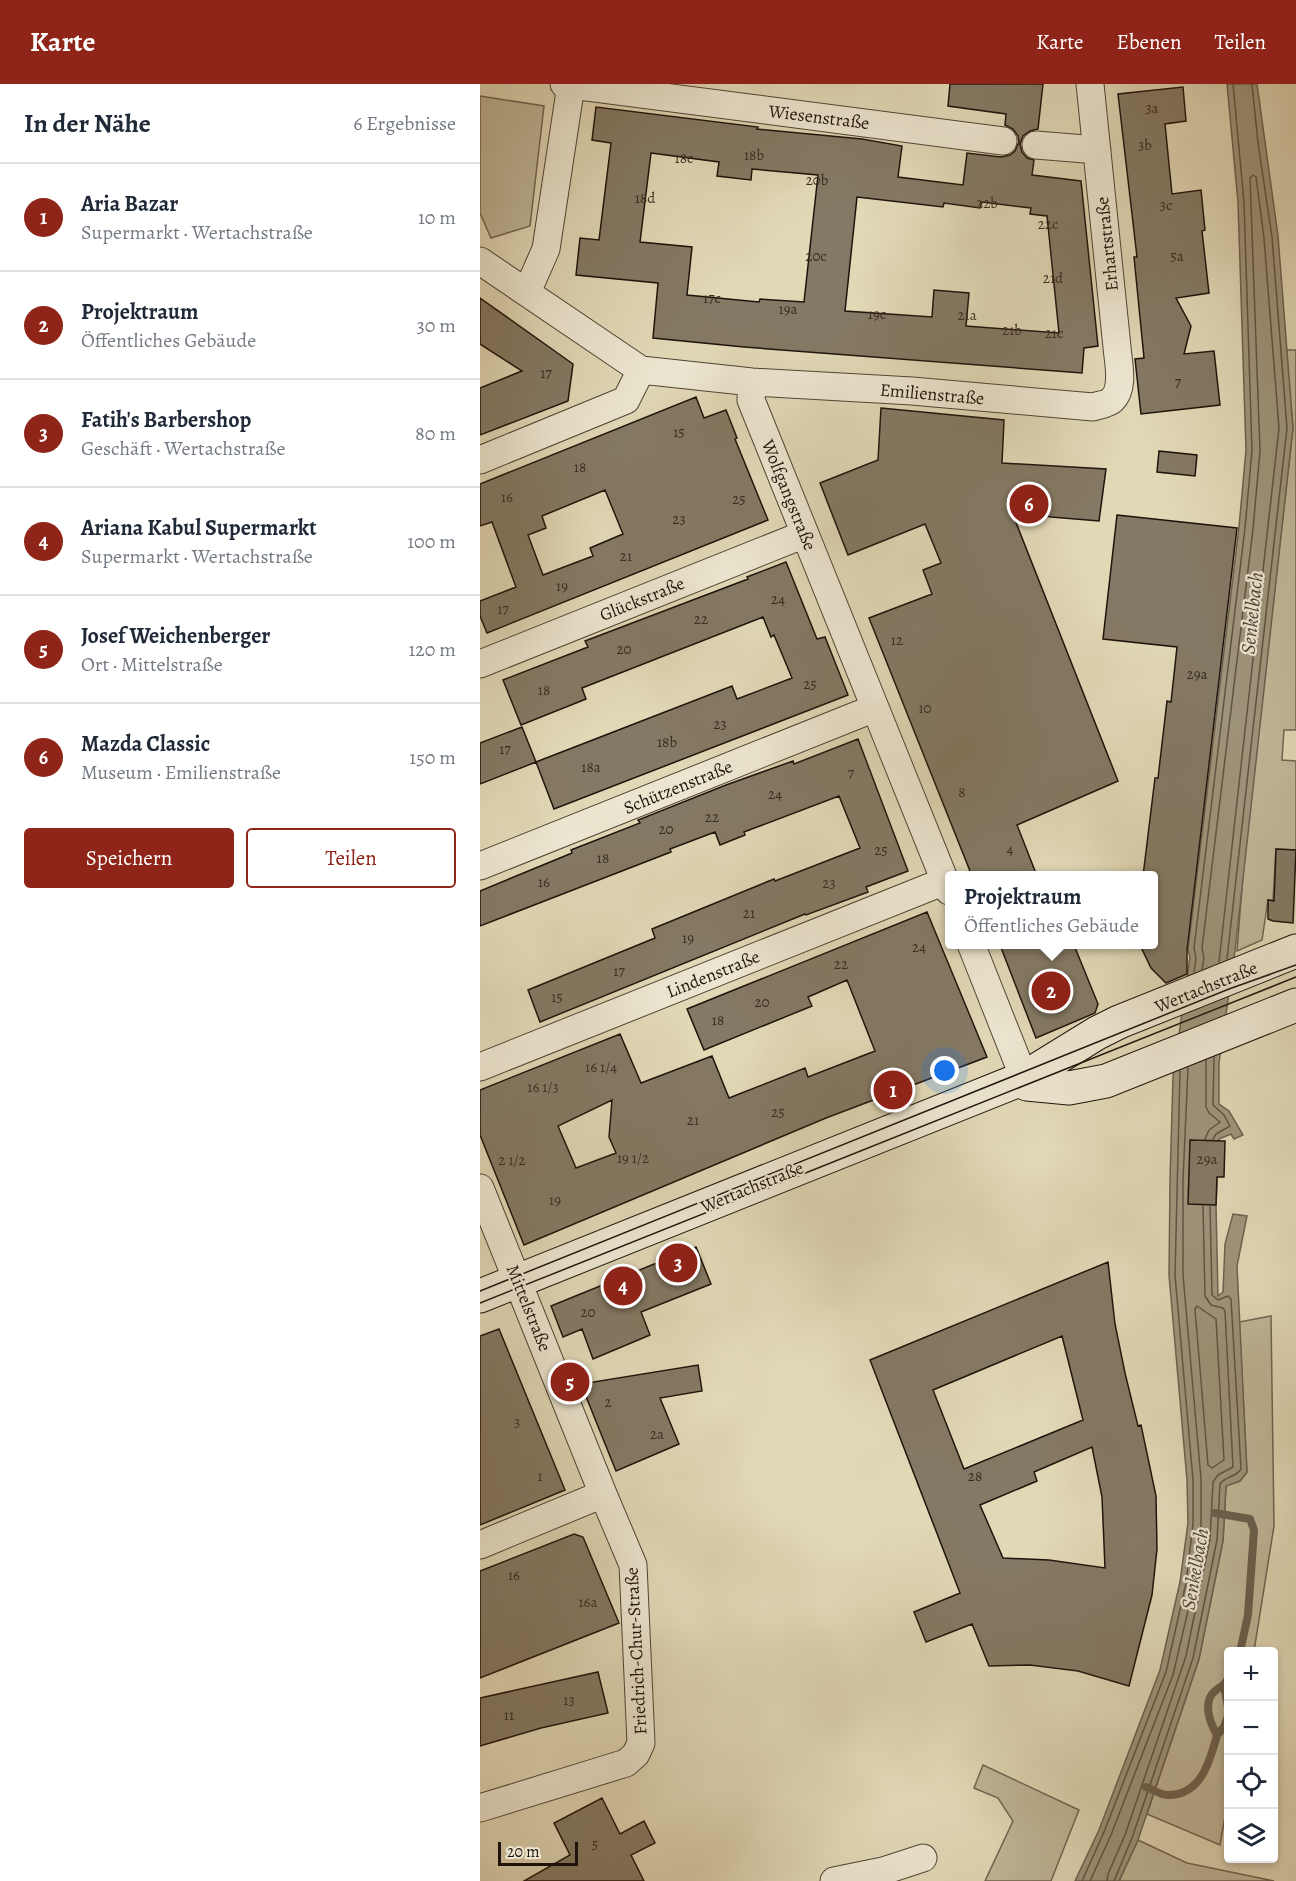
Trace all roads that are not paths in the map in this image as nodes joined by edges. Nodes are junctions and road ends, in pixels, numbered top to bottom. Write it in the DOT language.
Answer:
graph roads {
  1 [pos="564,84"];
  2 [pos="1090,84"];
  3 [pos="571,85"];
  4 [pos="1003,141"];
  5 [pos="1036,145"];
  6 [pos="1097,150"];
  7 [pos="480,261"];
  8 [pos="527,292"];
  9 [pos="641,369"];
  10 [pos="752,382"];
  11 [pos="1111,401"];
  12 [pos="480,460"];
  13 [pos="805,534"];
  14 [pos="480,664"];
  15 [pos="875,708"];
  16 [pos="480,866"];
  17 [pos="945,881"];
  18 [pos="945,887"];
  19 [pos="973,949"];
  20 [pos="1296,951"];
  21 [pos="1296,1005"];
  22 [pos="480,1067"];
  23 [pos="1024,1078"];
  24 [pos="480,1188"];
  25 [pos="518,1281"];
  26 [pos="480,1296"];
  27 [pos="603,1494"];
  28 [pos="480,1545"];
  29 [pos="480,1808"];
  30 [pos="922,1858"];
  31 [pos="834,1881"];
  1 -- 3 [label="street, Wiesenstraße"];
  2 -- 6 [label="street, Erhartstraße"];
  3 -- 4 [label="street, Wiesenstraße"];
  3 -- 8 [label="street"];
  5 -- 6 [label="street"];
  6 -- 11 [label="street, Erhartstraße"];
  7 -- 8 [label="street"];
  8 -- 9 [label="street"];
  9 -- 10 [label="street"];
  9 -- 12 [label="street"];
  10 -- 11 [label="street, Emilienstraße"];
  10 -- 13 [label="street, Wolfgangstraße"];
  13 -- 14 [label="street, Glückstraße"];
  13 -- 15 [label="street, Wolfgangstraße"];
  15 -- 16 [label="street, Schützenstraße"];
  15 -- 17 [label="street, Wolfgangstraße"];
  18 -- 22 [label="street, Lindenstraße"];
  19 -- 23 [label="street"];
  20 -- 23 [label="street, Wertachstraße"];
  21 -- 23 [label="street"];
  23 -- 25 [label="street, Wertachstraße"];
  24 -- 25 [label="street, Mittelstraße"];
  25 -- 26 [label="street, Wertachstraße"];
  25 -- 27 [label="street, Mittelstraße"];
  27 -- 28 [label="street"];
  27 -- 29 [label="street, Friedrich-Chur-Straße"];
  30 -- 31 [label="street"];
}
